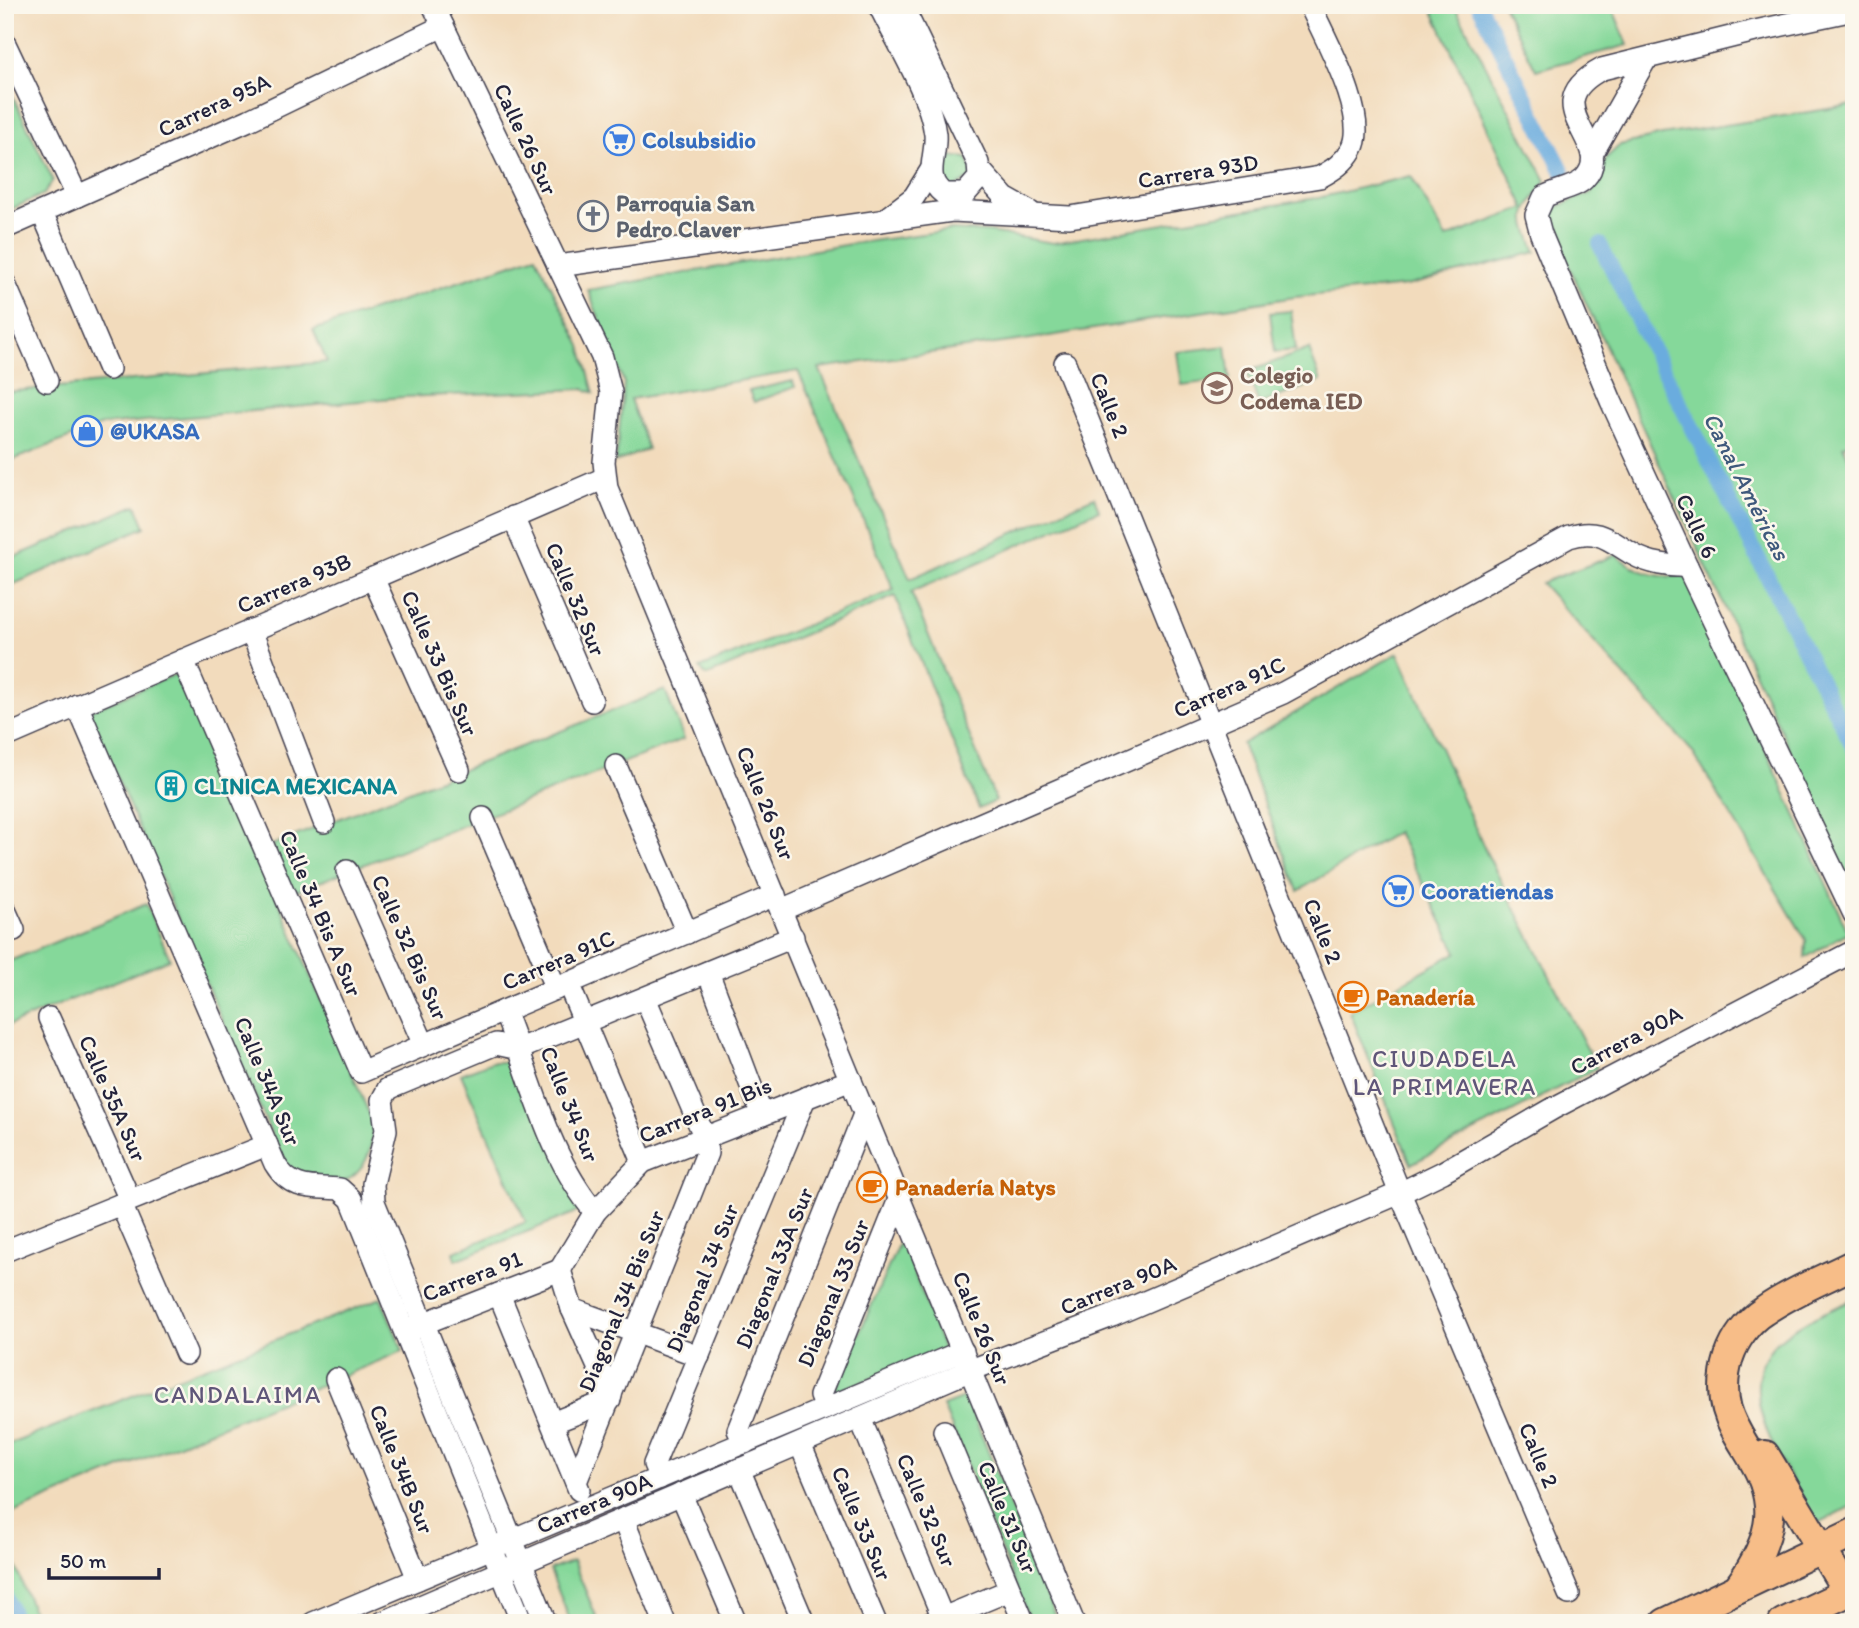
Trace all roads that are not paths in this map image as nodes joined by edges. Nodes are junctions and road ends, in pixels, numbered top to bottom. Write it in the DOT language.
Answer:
graph roads {
  1 [pos="433,5"];
  2 [pos="879,5"];
  3 [pos="902,5"];
  4 [pos="1310,5"];
  5 [pos="1854,10"];
  6 [pos="443,26"];
  7 [pos="5,44"];
  8 [pos="1646,59"];
  9 [pos="1592,155"];
  10 [pos="977,164"];
  11 [pos="931,167"];
  12 [pos="77,196"];
  13 [pos="957,202"];
  14 [pos="42,212"];
  15 [pos="1038,216"];
  16 [pos="879,223"];
  17 [pos="5,228"];
  18 [pos="558,266"];
  19 [pos="5,284"];
  20 [pos="1065,363"];
  21 [pos="109,369"];
  22 [pos="47,381"];
  23 [pos="605,478"];
  24 [pos="513,517"];
  25 [pos="1687,566"];
  26 [pos="373,578"];
  27 [pos="251,630"];
  28 [pos="183,660"];
  29 [pos="592,701"];
  30 [pos="77,705"];
  31 [pos="1211,724"];
  32 [pos="5,737"];
  33 [pos="616,766"];
  34 [pos="459,770"];
  35 [pos="483,818"];
  36 [pos="324,822"];
  37 [pos="347,871"];
  38 [pos="778,902"];
  39 [pos="1854,914"];
  40 [pos="687,933"];
  41 [pos="793,937"];
  42 [pos="1854,951"];
  43 [pos="708,972"];
  44 [pos="562,986"];
  45 [pos="645,998"];
  46 [pos="503,1011"];
  47 [pos="49,1018"];
  48 [pos="584,1022"];
  49 [pos="424,1045"];
  50 [pos="519,1049"];
  51 [pos="369,1068"];
  52 [pos="851,1080"];
  53 [pos="388,1089"];
  54 [pos="805,1098"];
  55 [pos="865,1112"];
  56 [pos="762,1115"];
  57 [pos="705,1138"];
  58 [pos="267,1145"];
  59 [pos="643,1162"];
  60 [pos="1400,1193"];
  61 [pos="900,1197"];
  62 [pos="125,1202"];
  63 [pos="594,1212"];
  64 [pos="5,1251"];
  65 [pos="1854,1265"];
  66 [pos="560,1270"];
  67 [pos="1854,1284"];
  68 [pos="499,1294"];
  69 [pos="572,1309"];
  70 [pos="414,1327"];
  71 [pos="636,1334"];
  72 [pos="186,1354"];
  73 [pos="699,1356"];
  74 [pos="967,1360"];
  75 [pos="336,1379"];
  76 [pos="610,1398"];
  77 [pos="825,1409"];
  78 [pos="860,1418"];
  79 [pos="552,1423"];
  80 [pos="944,1432"];
  81 [pos="745,1443"];
  82 [pos="800,1444"];
  83 [pos="739,1469"];
  84 [pos="660,1478"];
  85 [pos="576,1482"];
  86 [pos="681,1494"];
  87 [pos="587,1509"];
  88 [pos="623,1519"];
  89 [pos="1854,1533"];
  90 [pos="513,1540"];
  91 [pos="492,1549"];
  92 [pos="1822,1549"];
  93 [pos="522,1562"];
  94 [pos="501,1571"];
  95 [pos="418,1579"];
  96 [pos="1737,1589"];
  97 [pos="1010,1590"];
  98 [pos="1851,1591"];
  99 [pos="1569,1594"];
  100 [pos="940,1621"];
  101 [pos="313,1623"];
  102 [pos="381,1623"];
  103 [pos="522,1623"];
  104 [pos="546,1623"];
  105 [pos="665,1623"];
  106 [pos="736,1623"];
  107 [pos="804,1623"];
  108 [pos="876,1623"];
  109 [pos="1024,1623"];
  110 [pos="1074,1623"];
  111 [pos="1665,1623"];
  112 [pos="1783,1623"];
  1 -- 6 [label="street, Calle 26 Sur"];
  2 -- 11 [label="street"];
  3 -- 10 [label="street"];
  4 -- 15 [label="street, Carrera 93D"];
  5 -- 8 [label="street"];
  6 -- 12 [label="street, Carrera 95A"];
  6 -- 18 [label="street, Calle 26 Sur"];
  7 -- 12 [label="street"];
  8 -- 9 [label="street"];
  8 -- 9 [label="street"];
  9 -- 25 [label="street, Calle 6"];
  10 -- 11 [label="street"];
  10 -- 13 [label="street"];
  10 -- 15 [label="street, Carrera 93D"];
  11 -- 13 [label="street"];
  11 -- 16 [label="street, Carrera 93D"];
  12 -- 14 [label="street, Carrera 95A"];
  13 -- 15 [label="street, Carrera 93D"];
  13 -- 16 [label="street, Carrera 93D"];
  14 -- 17 [label="street, Carrera 95A"];
  14 -- 21 [label="street"];
  16 -- 18 [label="street, Carrera 93D"];
  18 -- 23 [label="street, Calle 26 Sur"];
  19 -- 22 [label="street"];
  20 -- 31 [label="street, Calle 2"];
  23 -- 24 [label="street, Carrera 93B"];
  23 -- 38 [label="street, Calle 26 Sur"];
  24 -- 26 [label="street, Carrera 93B"];
  24 -- 29 [label="street, Calle 32 Sur"];
  25 -- 31 [label="street, Carrera 91C"];
  25 -- 39 [label="street, Calle 6"];
  26 -- 27 [label="street, Carrera 93B"];
  26 -- 34 [label="street, Calle 33 Bis Sur"];
  27 -- 28 [label="street, Carrera 93B"];
  27 -- 36 [label="street"];
  28 -- 30 [label="street, Carrera 93B"];
  28 -- 51 [label="street, Calle 34 Bis A Sur"];
  30 -- 32 [label="street, Carrera 93B"];
  30 -- 58 [label="street, Calle 34A Sur"];
  31 -- 38 [label="street, Carrera 91C"];
  31 -- 60 [label="street, Calle 2"];
  33 -- 40 [label="street"];
  35 -- 44 [label="street"];
  37 -- 49 [label="street, Calle 32 Bis Sur"];
  38 -- 40 [label="street, Carrera 91C"];
  38 -- 41 [label="street, Calle 26 Sur"];
  40 -- 44 [label="street, Carrera 91C"];
  41 -- 43 [label="street"];
  41 -- 52 [label="street, Calle 26 Sur"];
  42 -- 60 [label="street, Carrera 90A"];
  43 -- 45 [label="street"];
  43 -- 56 [label="street"];
  44 -- 46 [label="street, Carrera 91C"];
  44 -- 48 [label="street"];
  45 -- 48 [label="street"];
  45 -- 57 [label="street"];
  46 -- 49 [label="street, Carrera 91C"];
  46 -- 50 [label="street, Calle 34 Sur"];
  47 -- 62 [label="street, Calle 35A Sur"];
  48 -- 50 [label="street"];
  48 -- 59 [label="street"];
  49 -- 51 [label="street, Carrera 91C"];
  50 -- 53 [label="street"];
  50 -- 63 [label="street, Calle 34 Sur"];
  51 -- 53 [label="street, Calle 34A Sur"];
  52 -- 54 [label="street, Carrera 91 Bis"];
  52 -- 55 [label="street, Calle 26 Sur"];
  53 -- 70 [label="street, Calle 34A Sur"];
  54 -- 56 [label="street, Carrera 91 Bis"];
  54 -- 73 [label="street, Diagonal 34 Sur"];
  55 -- 61 [label="street, Calle 26 Sur"];
  55 -- 81 [label="street, Diagonal 33A Sur"];
  56 -- 57 [label="street, Carrera 91 Bis"];
  57 -- 59 [label="street, Carrera 91 Bis"];
  57 -- 71 [label="street, Diagonal 34 Bis Sur"];
  58 -- 62 [label="street"];
  58 -- 70 [label="street, Calle 34A Sur"];
  59 -- 63 [label="street, Carrera 91 Bis"];
  60 -- 74 [label="street, Carrera 90A"];
  60 -- 99 [label="street, Calle 2"];
  61 -- 74 [label="street, Calle 26 Sur"];
  61 -- 77 [label="street, Diagonal 33 Sur"];
  62 -- 64 [label="street"];
  62 -- 72 [label="street, Calle 35A Sur"];
  63 -- 66 [label="street, Carrera 91 Bis"];
  65 -- 96 [label="main road"];
  66 -- 68 [label="street, Carrera 91"];
  66 -- 69 [label="street"];
  67 -- 92 [label="main road"];
  68 -- 70 [label="street, Carrera 91"];
  68 -- 79 [label="street"];
  69 -- 71 [label="street"];
  69 -- 76 [label="street"];
  70 -- 90 [label="street, Calle 34A Sur"];
  70 -- 91 [label="street, Calle 34A Sur"];
  71 -- 73 [label="street"];
  71 -- 76 [label="street, Diagonal 34 Bis Sur"];
  73 -- 84 [label="street, Diagonal 34 Sur"];
  74 -- 77 [label="street, Carrera 90A"];
  74 -- 78 [label="street, Carrera 90A"];
  74 -- 110 [label="street, Calle 26 Sur"];
  75 -- 95 [label="street, Calle 34B Sur"];
  76 -- 79 [label="street"];
  76 -- 85 [label="street, Diagonal 34 Bis Sur"];
  77 -- 81 [label="street, Carrera 90A"];
  78 -- 82 [label="street, Carrera 90A"];
  78 -- 100 [label="street, Calle 32 Sur"];
  79 -- 85 [label="street"];
  80 -- 97 [label="street, Calle 31 Sur"];
  81 -- 84 [label="street, Carrera 90A"];
  82 -- 83 [label="street, Carrera 90A"];
  82 -- 108 [label="street, Calle 33 Sur"];
  83 -- 86 [label="street, Carrera 90A"];
  83 -- 107 [label="street"];
  84 -- 87 [label="street, Carrera 90A"];
  85 -- 87 [label="street"];
  86 -- 88 [label="street, Carrera 90A"];
  86 -- 106 [label="street"];
  87 -- 90 [label="street, Carrera 90A"];
  88 -- 93 [label="street, Carrera 90A"];
  88 -- 105 [label="street"];
  89 -- 92 [label="main road"];
  90 -- 91 [label="street, Carrera 90A"];
  90 -- 93 [label="street, Calle 34A Sur"];
  91 -- 94 [label="street"];
  91 -- 95 [label="street, Carrera 90A"];
  92 -- 96 [label="main road"];
  92 -- 98 [label="main road"];
  93 -- 94 [label="street, Carrera 90A"];
  93 -- 104 [label="street, Calle 34A Sur"];
  94 -- 102 [label="street, Carrera 90A"];
  94 -- 103 [label="street"];
  95 -- 101 [label="street, Carrera 90A"];
  96 -- 111 [label="main road"];
  97 -- 100 [label="street"];
  97 -- 109 [label="street, Calle 31 Sur"];
  98 -- 112 [label="main road"];
}
